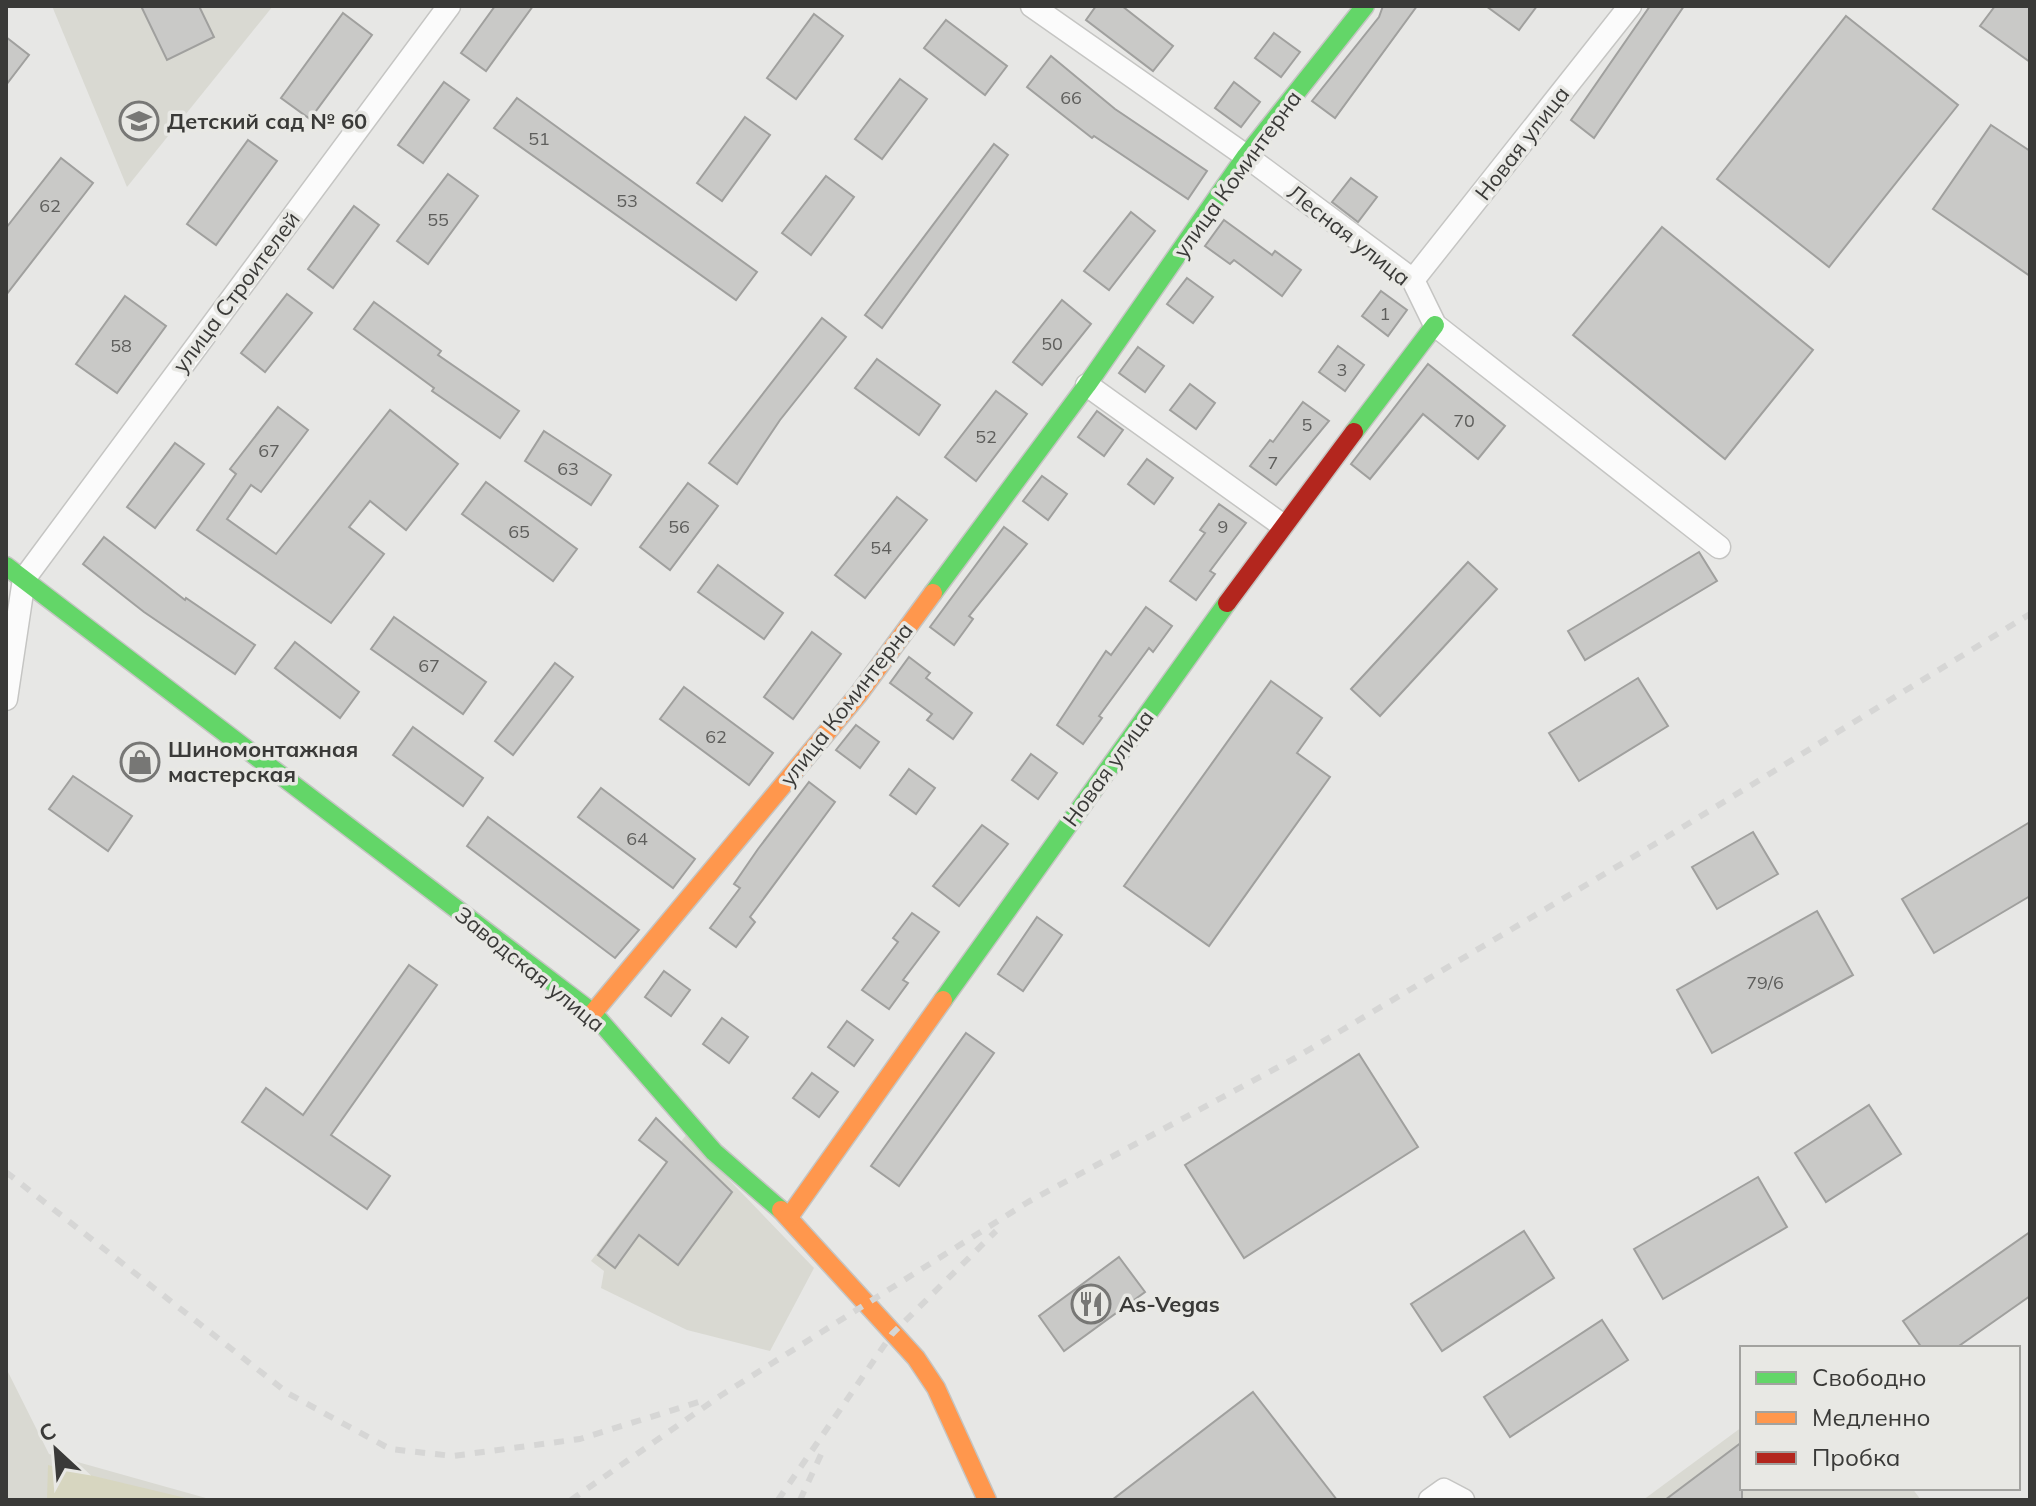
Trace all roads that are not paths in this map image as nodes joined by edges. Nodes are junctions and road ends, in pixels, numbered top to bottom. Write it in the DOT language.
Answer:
graph roads {
  1 [pos="449,6"];
  2 [pos="1032,6"];
  3 [pos="1365,6"];
  4 [pos="1630,6"];
  5 [pos="1246,156"];
  6 [pos="1413,280"];
  7 [pos="1435,325"];
  8 [pos="1087,385"];
  9 [pos="1282,525"];
  10 [pos="1719,547"];
  11 [pos="15,573"];
  12 [pos="6,699"];
  13 [pos="593,1013"];
  14 [pos="789,1217"];
  15 [pos="987,1500"];
  16 [pos="1430,1500"];
  17 [pos="1463,1500"];
  1 -- 11 [label="street, улица Строителей"];
  2 -- 5 [label="street, Лесная улица"];
  3 -- 5 [label="street, улица Коминтерна"];
  4 -- 6 [label="street, Новая улица"];
  5 -- 6 [label="street, Лесная улица"];
  5 -- 8 [label="street, улица Коминтерна"];
  6 -- 7 [label="street, Лесная улица"];
  7 -- 9 [label="street, Новая улица"];
  7 -- 10 [label="street, Лесная улица"];
  8 -- 9 [label="street"];
  8 -- 13 [label="street, улица Коминтерна"];
  9 -- 14 [label="street, Новая улица"];
  11 -- 12 [label="street"];
  11 -- 13 [label="street, Заводская улица"];
  13 -- 14 [label="street, Заводская улица"];
  14 -- 15 [label="street, Заводская улица"];
  16 -- 17 [label="street"];
}
